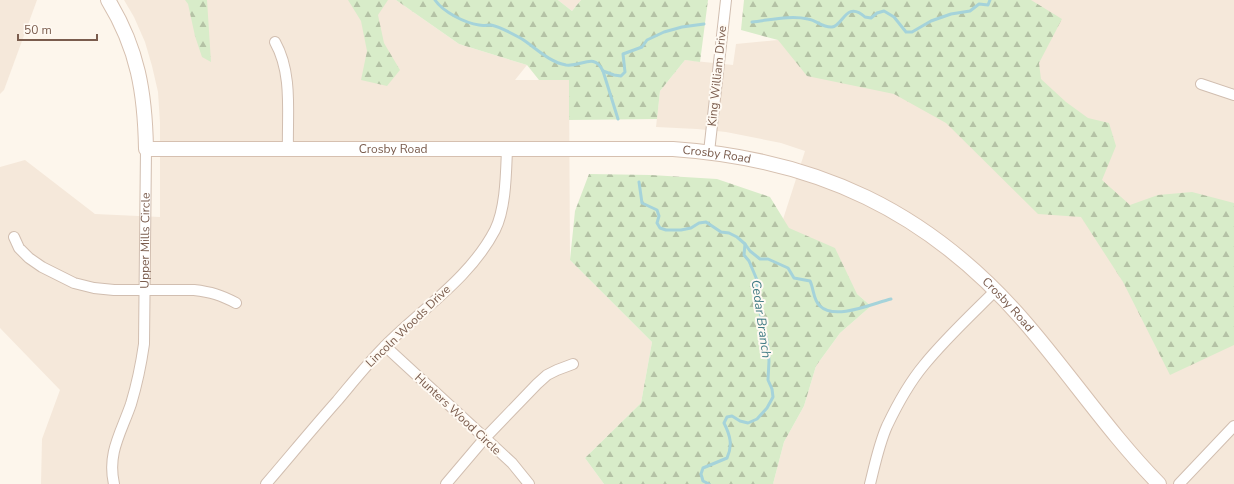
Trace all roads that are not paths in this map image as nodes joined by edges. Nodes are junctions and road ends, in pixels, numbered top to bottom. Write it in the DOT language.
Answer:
graph roads {
  1 [pos="108,0"];
  2 [pos="726,0"];
  3 [pos="275,42"];
  4 [pos="1201,84"];
  5 [pos="1234,95"];
  6 [pos="146,149"];
  7 [pos="288,149"];
  8 [pos="507,149"];
  9 [pos="709,152"];
  10 [pos="14,237"];
  11 [pos="145,290"];
  12 [pos="996,290"];
  13 [pos="236,303"];
  14 [pos="385,346"];
  15 [pos="573,364"];
  16 [pos="1234,426"];
  17 [pos="485,438"];
  18 [pos="114,484"];
  19 [pos="266,484"];
  20 [pos="446,484"];
  21 [pos="529,484"];
  22 [pos="870,484"];
  23 [pos="1159,484"];
  24 [pos="1179,484"];
  1 -- 6 [label="street, Upper Mills Circle"];
  2 -- 9 [label="street, King William Drive"];
  3 -- 7 [label="street"];
  4 -- 5 [label="street"];
  6 -- 7 [label="street, Crosby Road"];
  6 -- 11 [label="street, Upper Mills Circle"];
  7 -- 8 [label="street, Crosby Road"];
  8 -- 9 [label="street, Crosby Road"];
  8 -- 14 [label="street, Lincoln Woods Drive"];
  9 -- 12 [label="street, Crosby Road"];
  10 -- 11 [label="street"];
  11 -- 13 [label="street"];
  11 -- 18 [label="street, Upper Mills Circle"];
  12 -- 22 [label="street"];
  12 -- 23 [label="street, Crosby Road"];
  14 -- 17 [label="street, Hunters Wood Circle"];
  14 -- 19 [label="street, Lincoln Woods Drive"];
  15 -- 17 [label="street"];
  16 -- 24 [label="street"];
  17 -- 20 [label="street"];
  17 -- 21 [label="street, Hunters Wood Circle"];
}
